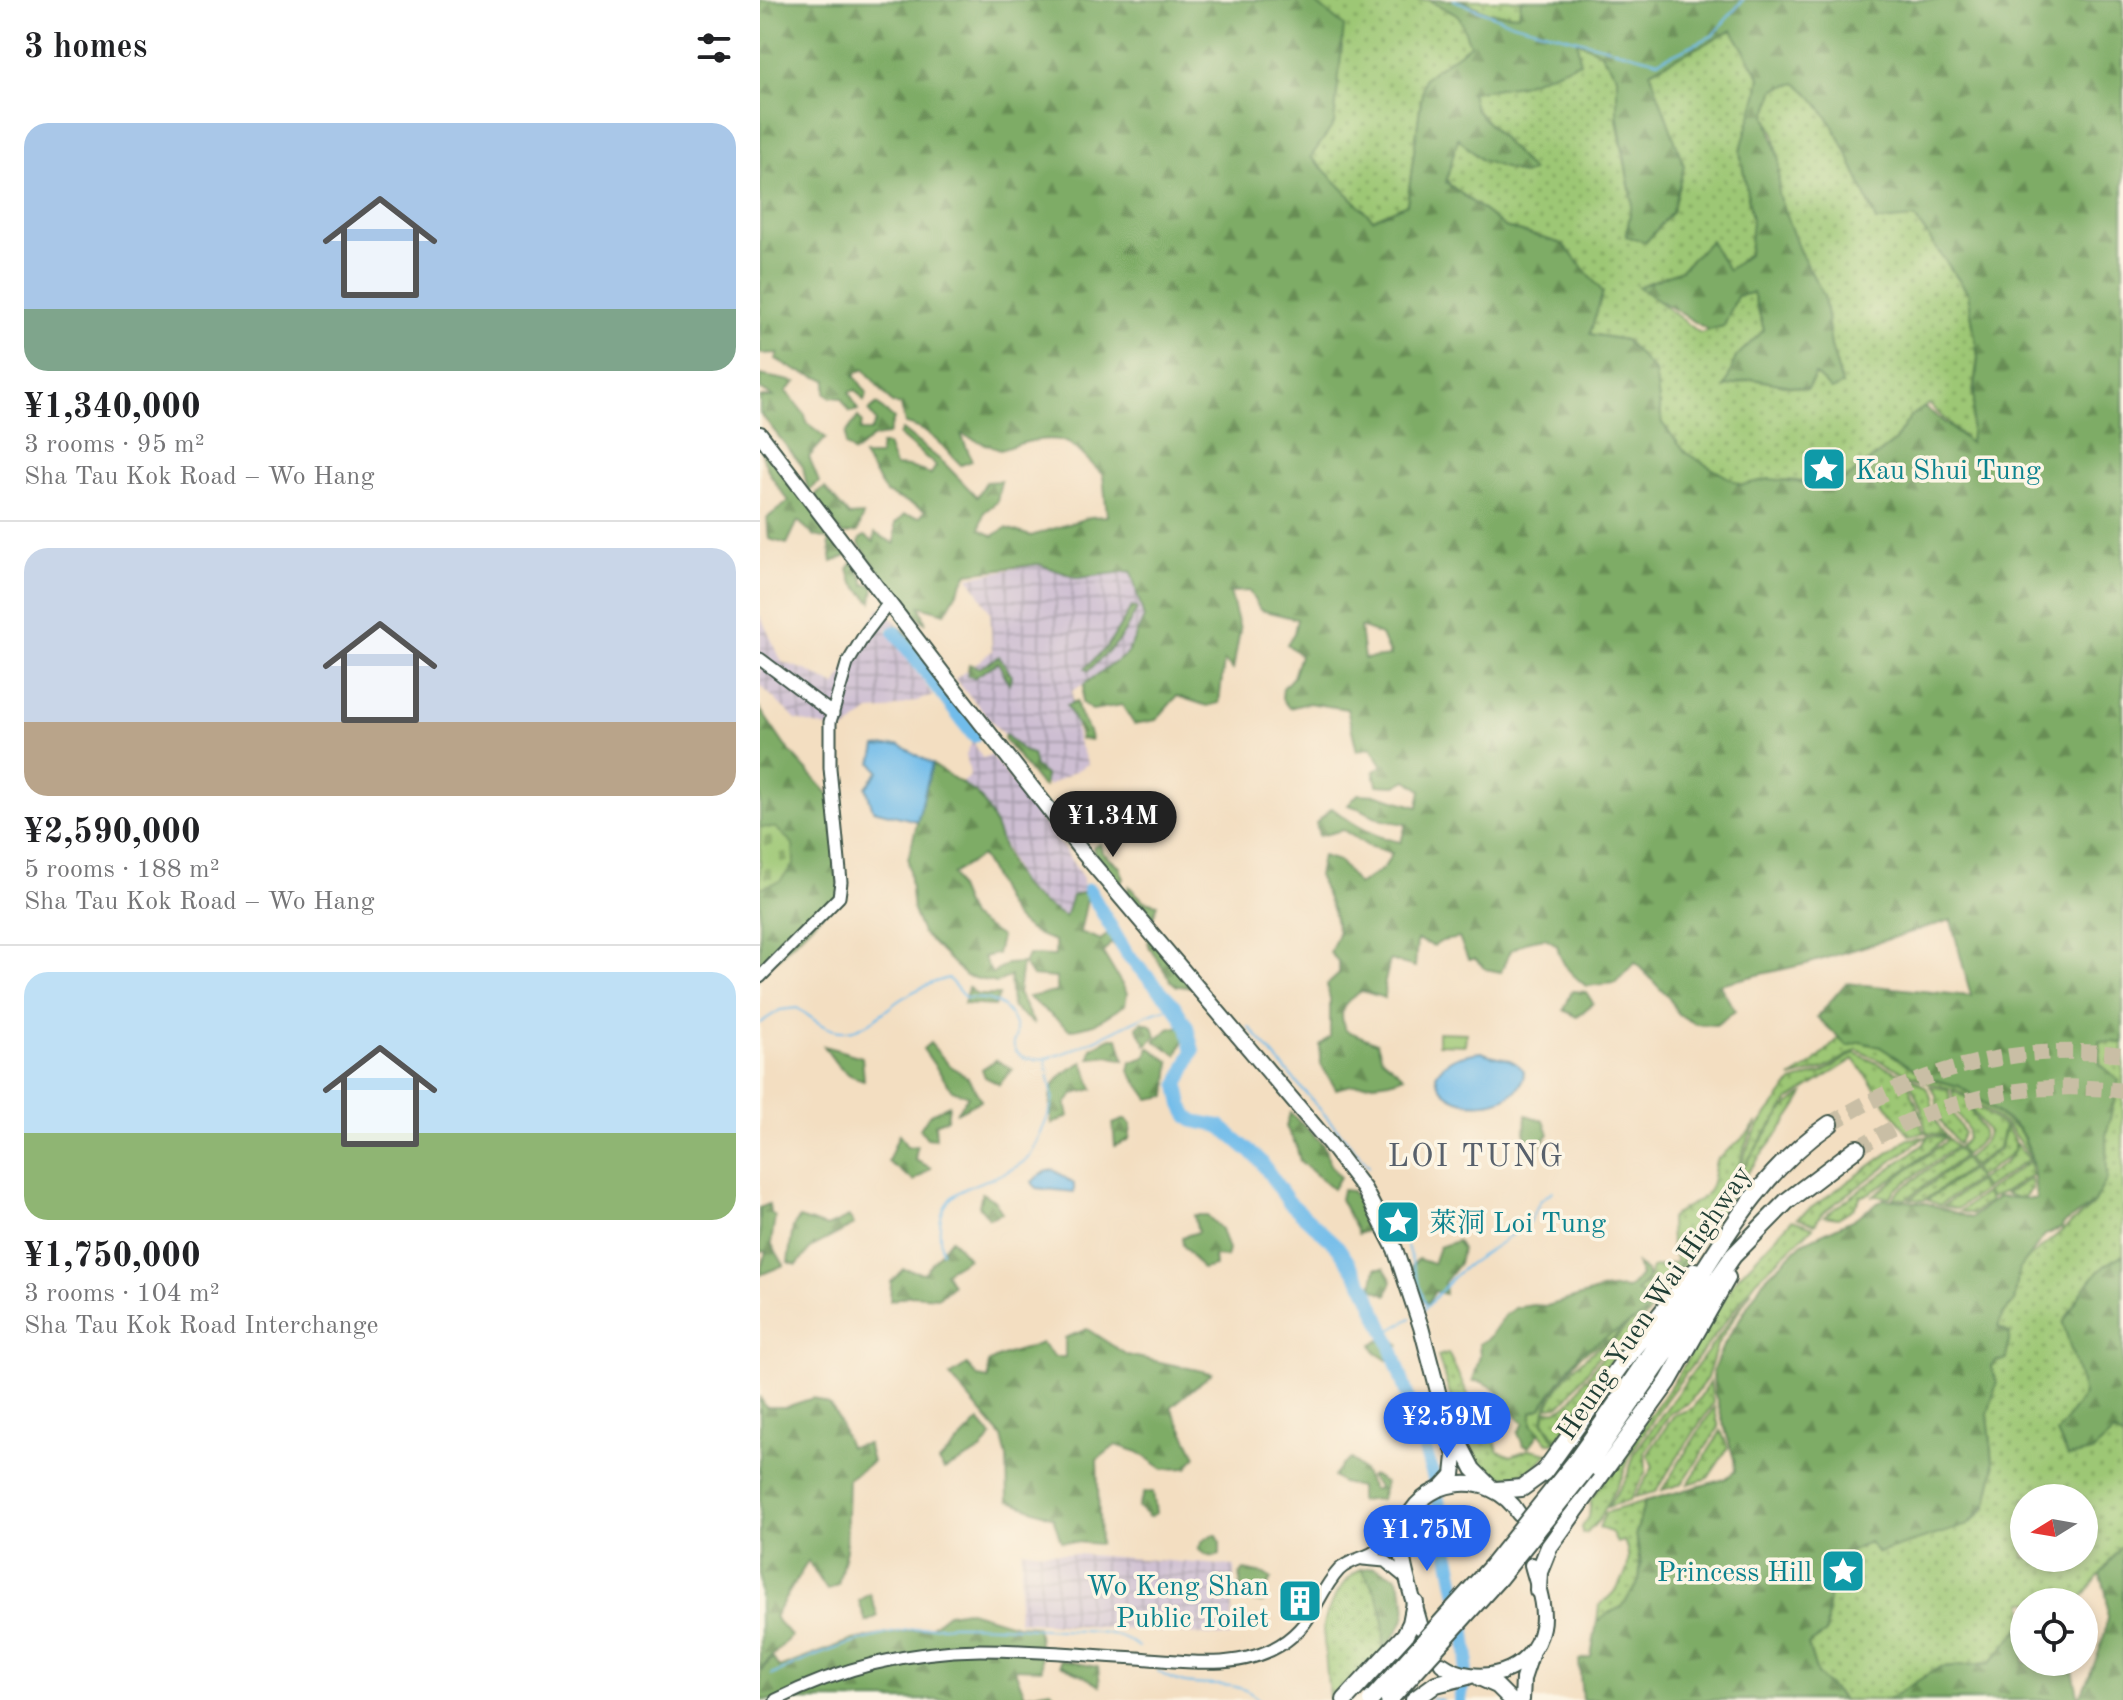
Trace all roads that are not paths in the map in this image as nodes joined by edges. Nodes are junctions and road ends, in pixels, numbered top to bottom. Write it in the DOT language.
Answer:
graph roads {
  1 [pos="760,434"];
  2 [pos="888,604"];
  3 [pos="760,659"];
  4 [pos="833,714"];
  5 [pos="760,977"];
  6 [pos="1830,1124"];
  7 [pos="1857,1148"];
  8 [pos="1755,1232"];
  9 [pos="1720,1243"];
  10 [pos="1442,1405"];
  11 [pos="1580,1465"];
  12 [pos="1451,1482"];
  13 [pos="1493,1488"];
  14 [pos="1519,1514"];
  15 [pos="1408,1517"];
  16 [pos="1358,1559"];
  17 [pos="1532,1565"];
  18 [pos="1410,1585"];
  19 [pos="1538,1590"];
  20 [pos="1415,1603"];
  21 [pos="1421,1628"];
  22 [pos="1533,1651"];
  23 [pos="1466,1675"];
  24 [pos="1418,1697"];
  25 [pos="776,1700"];
  26 [pos="1345,1700"];
  27 [pos="1371,1700"];
  28 [pos="1389,1700"];
  29 [pos="1511,1700"];
  30 [pos="1522,1700"];
  1 -- 2 [label="main road"];
  2 -- 4 [label="street"];
  2 -- 10 [label="main road"];
  3 -- 4 [label="street"];
  4 -- 5 [label="street"];
  6 -- 9 [label="highway, Heung Yuen Wai Highway"];
  7 -- 8 [label="highway, Heung Yuen Wai Highway"];
  8 -- 11 [label="highway, Heung Yuen Wai Highway"];
  8 -- 19 [label="highway"];
  9 -- 11 [label="highway, Heung Yuen Wai Highway"];
  9 -- 13 [label="highway"];
  10 -- 12 [label="main road"];
  10 -- 13 [label="main road"];
  11 -- 27 [label="highway, Heung Yuen Wai Highway, bridge"];
  11 -- 28 [label="highway, Heung Yuen Wai Highway, bridge"];
  12 -- 13 [label="main road"];
  12 -- 15 [label="main road"];
  13 -- 14 [label="main road"];
  15 -- 16 [label="street"];
  15 -- 18 [label="main road"];
  16 -- 18 [label="street"];
  16 -- 25 [label="street"];
  17 -- 19 [label="main road"];
  18 -- 20 [label="main road"];
  19 -- 22 [label="main road"];
  20 -- 21 [label="main road"];
  20 -- 26 [label="highway"];
  22 -- 23 [label="main road"];
  22 -- 30 [label="main road"];
  23 -- 24 [label="highway"];
  23 -- 29 [label="main road"];
}
